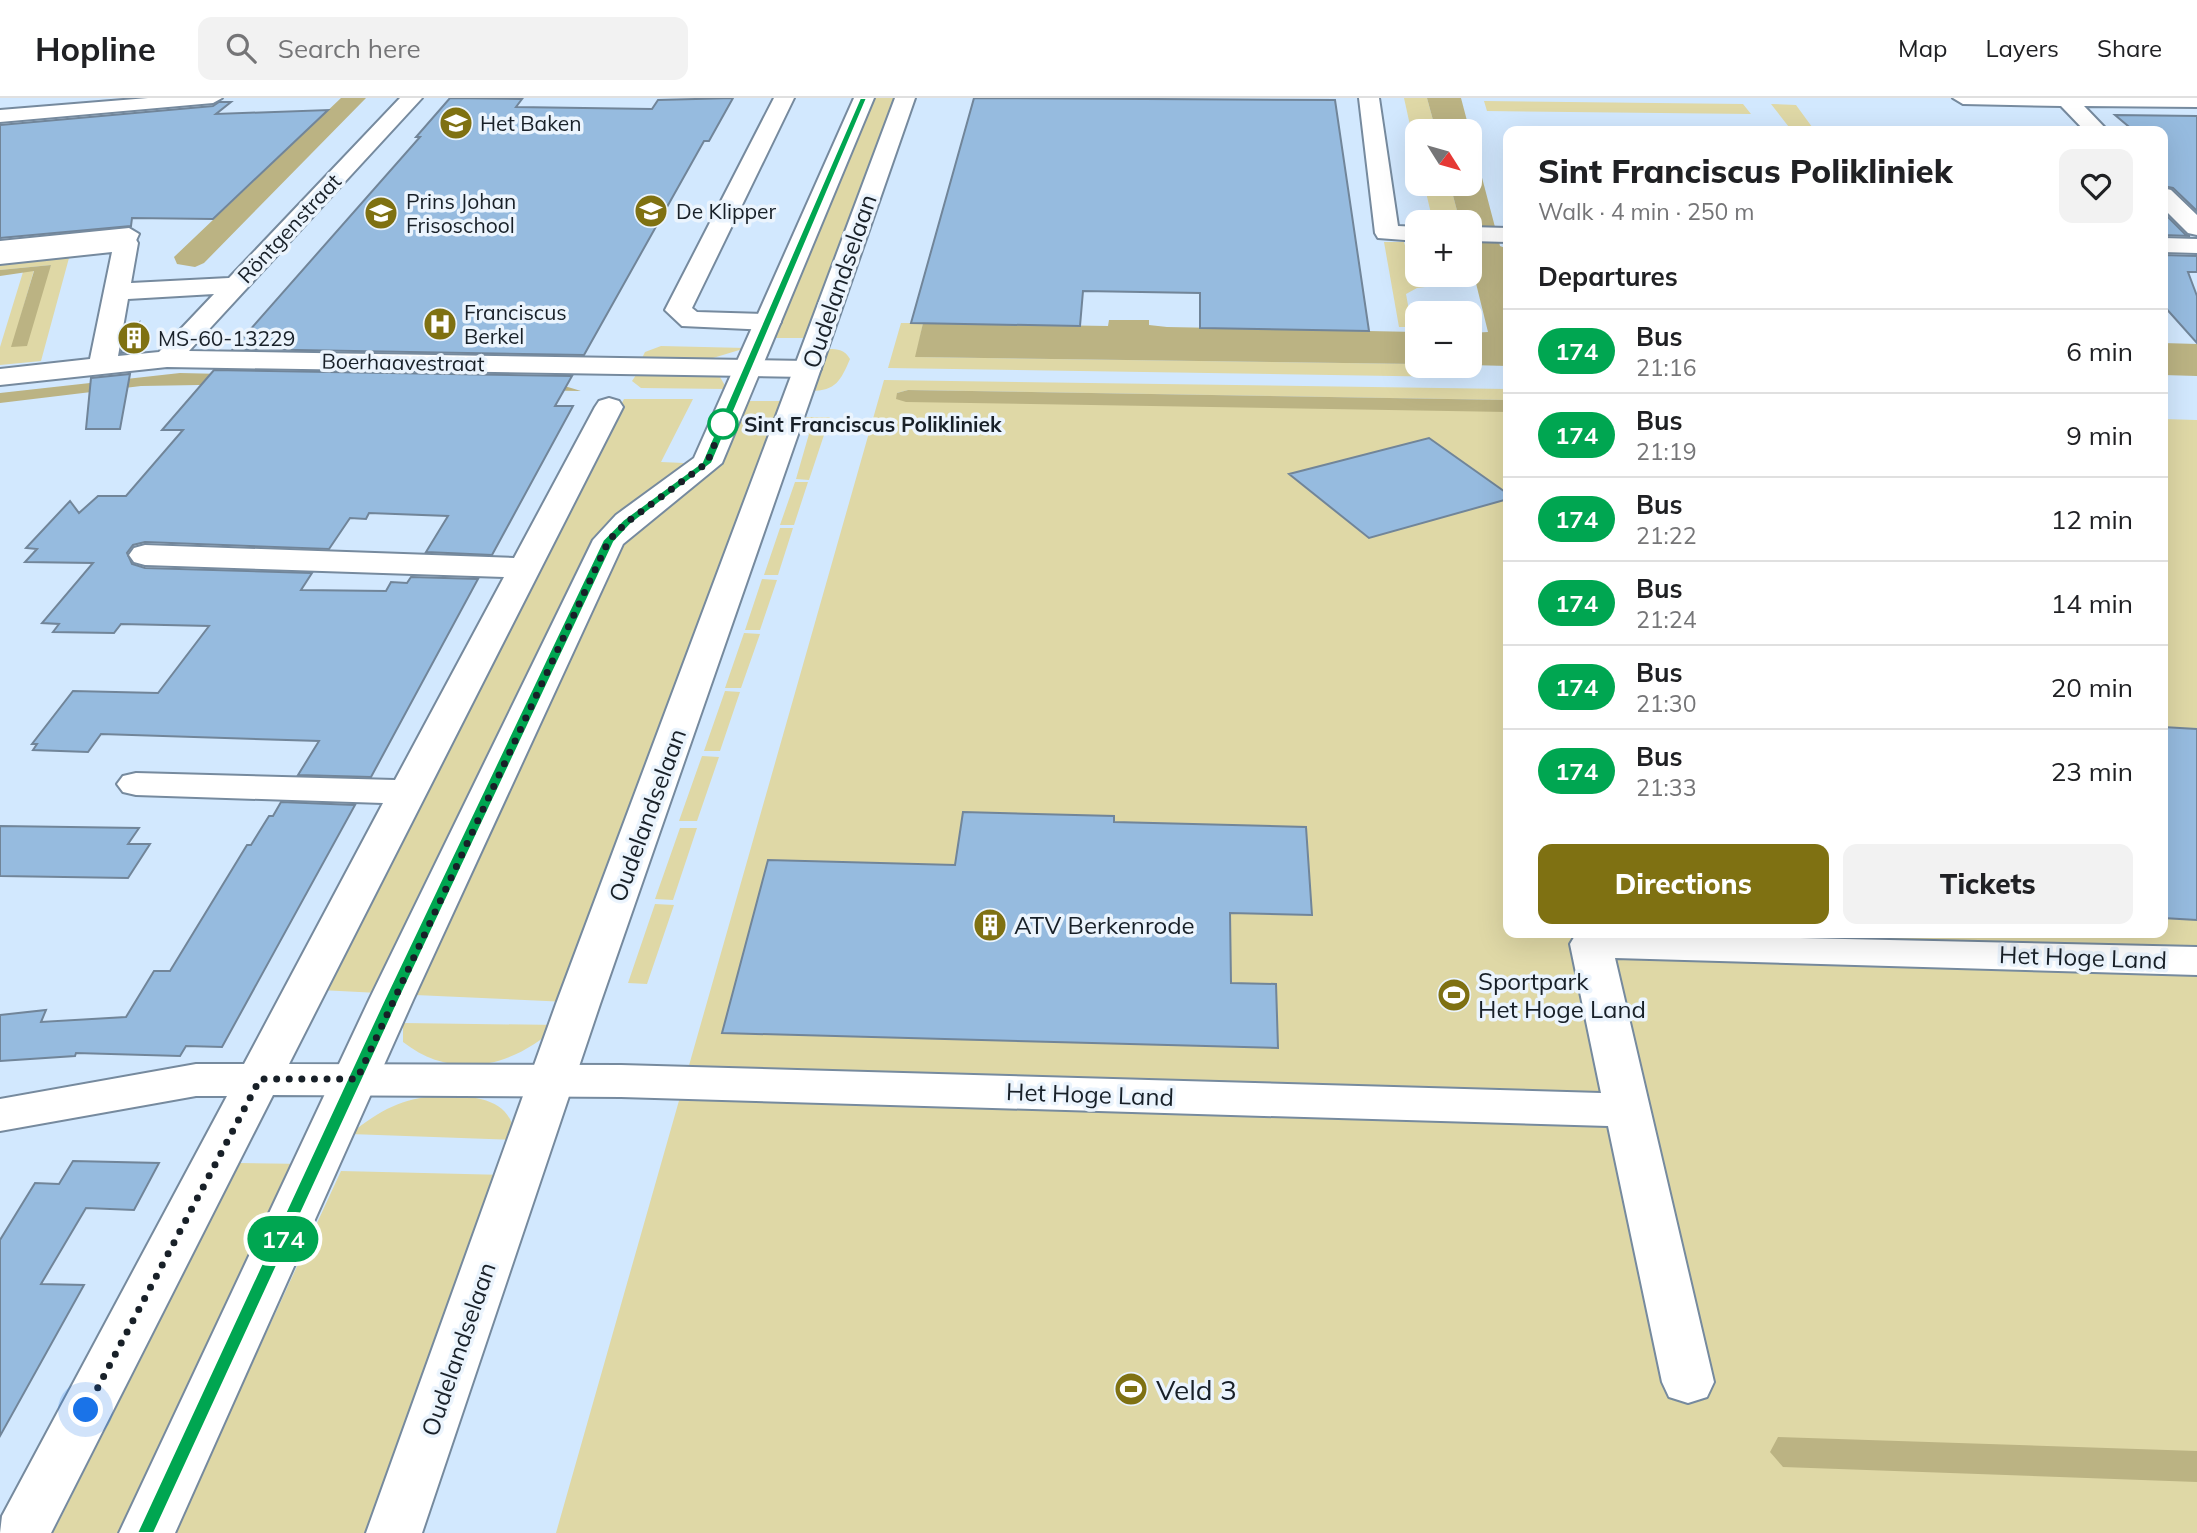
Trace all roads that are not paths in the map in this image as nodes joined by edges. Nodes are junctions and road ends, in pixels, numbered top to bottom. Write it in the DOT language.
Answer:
graph roads {
  1 [pos="213,98"];
  2 [pos="412,98"];
  3 [pos="784,98"];
  4 [pos="864,98"];
  5 [pos="905,98"];
  6 [pos="1369,98"];
  7 [pos="1964,98"];
  8 [pos="2066,99"];
  9 [pos="2197,101"];
  10 [pos="0,116"];
  11 [pos="2092,126"];
  12 [pos="2168,200"];
  13 [pos="2197,228"];
  14 [pos="1405,233"];
  15 [pos="1482,234"];
  16 [pos="1503,235"];
  17 [pos="126,243"];
  18 [pos="2168,245"];
  19 [pos="2197,246"];
  20 [pos="0,247"];
  21 [pos="0,257"];
  22 [pos="235,286"];
  23 [pos="118,292"];
  24 [pos="768,322"];
  25 [pos="167,359"];
  26 [pos="102,366"];
  27 [pos="749,368"];
  28 [pos="807,369"];
  29 [pos="0,377"];
  30 [pos="608,407"];
  31 [pos="145,555"];
  32 [pos="526,568"];
  33 [pos="136,784"];
  34 [pos="408,792"];
  35 [pos="2197,961"];
  36 [pos="260,1079"];
  37 [pos="357,1079"];
  38 [pos="552,1081"];
  39 [pos="1627,1110"];
  40 [pos="0,1115"];
  41 [pos="1688,1382"];
  42 [pos="22,1533"];
  43 [pos="147,1533"];
  44 [pos="394,1533"];
  1 -- 10 [label="street"];
  2 -- 22 [label="street, Röntgenstraat"];
  3 -- 24 [label="street"];
  4 -- 24 [label="street, Oudelandselaan"];
  5 -- 28 [label="street, Oudelandselaan"];
  6 -- 14 [label="street"];
  7 -- 8 [label="street"];
  8 -- 9 [label="street"];
  8 -- 11 [label="street"];
  12 -- 13 [label="street"];
  15 -- 16 [label="street"];
  17 -- 20 [label="street"];
  17 -- 21 [label="street"];
  17 -- 23 [label="street"];
  18 -- 19 [label="street"];
  22 -- 23 [label="street"];
  22 -- 25 [label="street, Röntgenstraat"];
  23 -- 26 [label="street"];
  24 -- 27 [label="street, Oudelandselaan"];
  25 -- 26 [label="street, Boerhaavestraat"];
  25 -- 27 [label="street, Boerhaavestraat"];
  26 -- 29 [label="street, Boerhaavestraat"];
  27 -- 28 [label="street, Boerhaavestraat"];
  27 -- 37 [label="street, Oudelandselaan"];
  28 -- 38 [label="street, Oudelandselaan"];
  30 -- 32 [label="street"];
  31 -- 32 [label="street"];
  32 -- 34 [label="street"];
  33 -- 34 [label="street"];
  34 -- 36 [label="street"];
  35 -- 39 [label="street, Het Hoge Land"];
  36 -- 37 [label="street, Het Hoge Land"];
  36 -- 40 [label="street, Het Hoge Land"];
  36 -- 42 [label="street"];
  37 -- 38 [label="street, Het Hoge Land"];
  37 -- 43 [label="street, Oudelandselaan"];
  38 -- 39 [label="street, Het Hoge Land"];
  38 -- 44 [label="street, Oudelandselaan"];
  39 -- 41 [label="street"];
}
